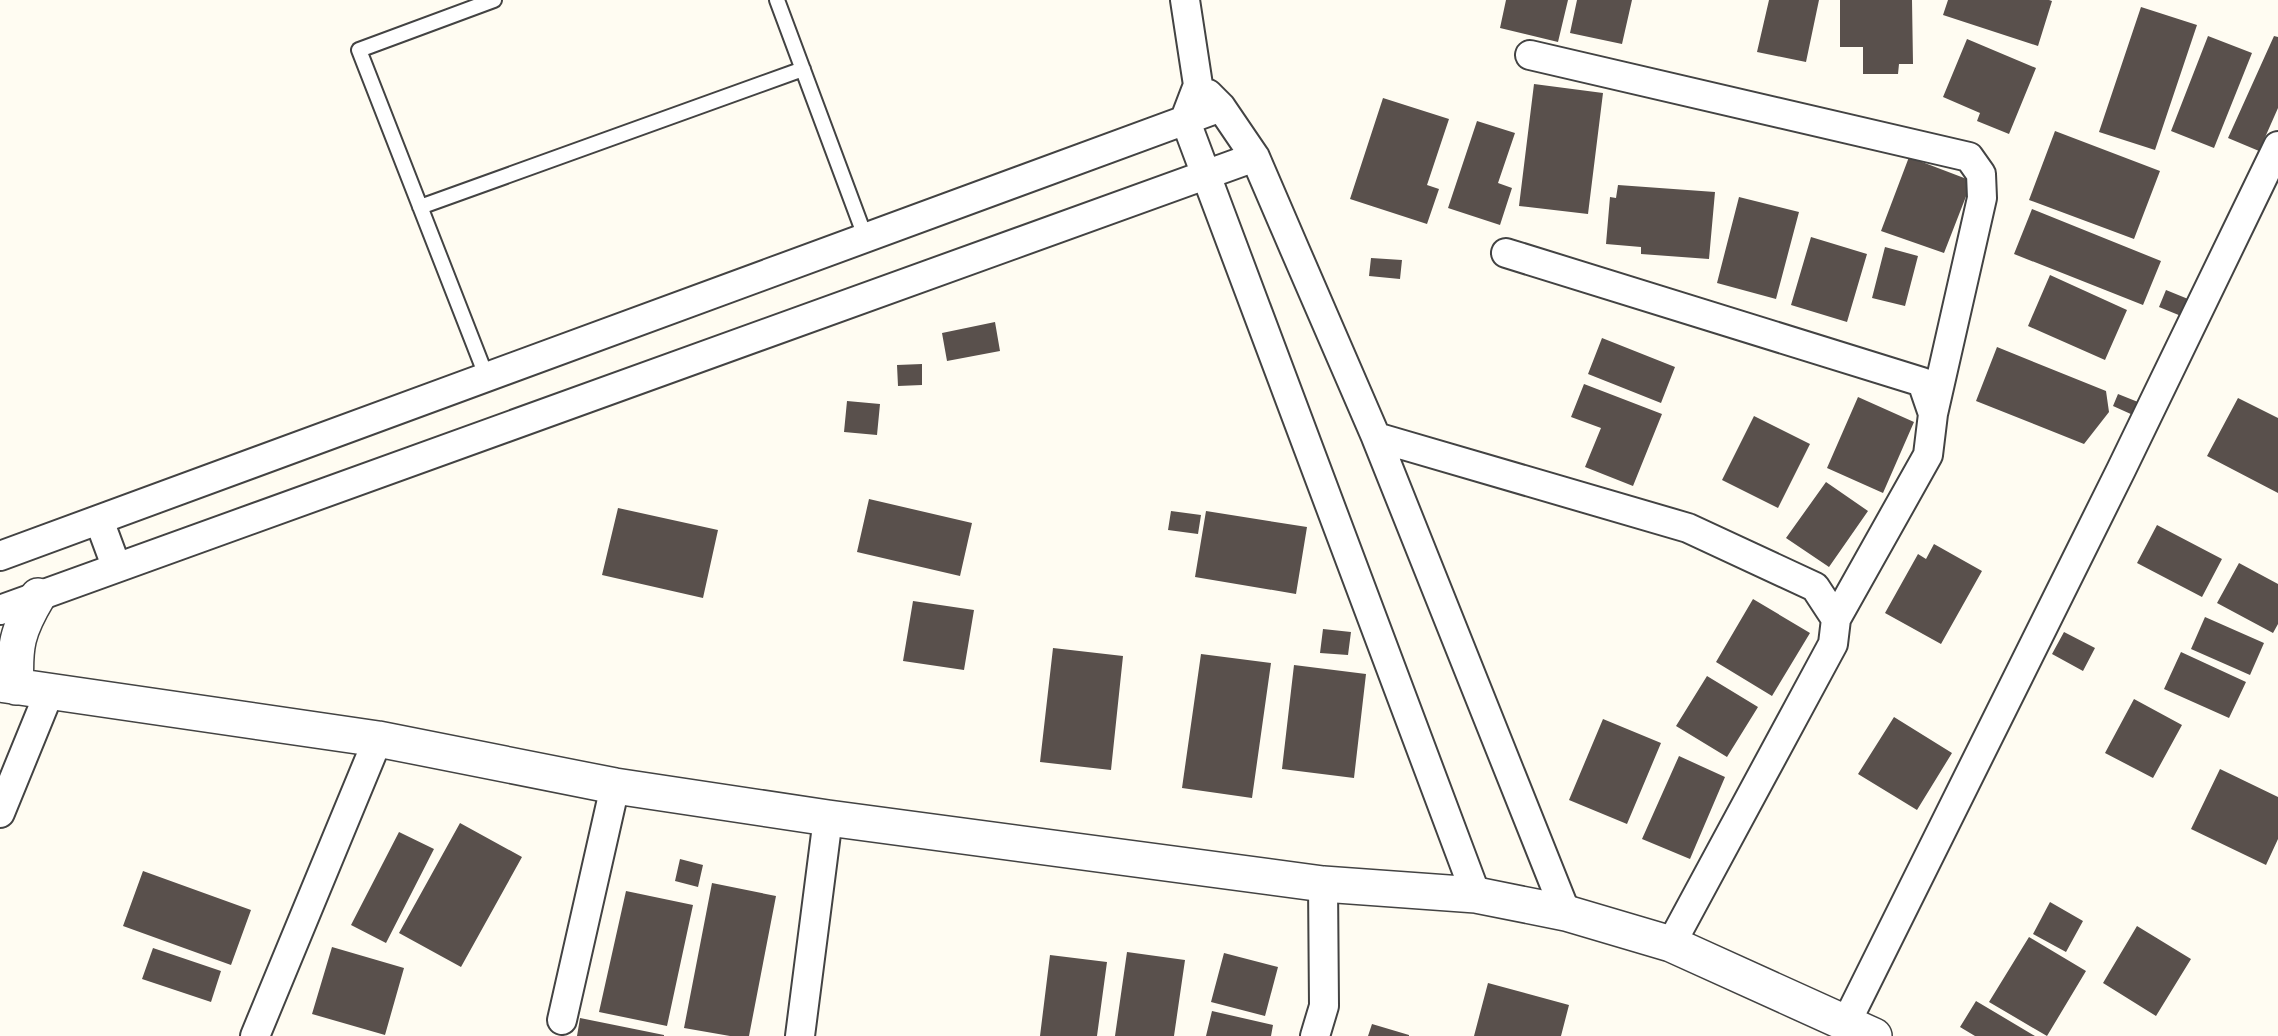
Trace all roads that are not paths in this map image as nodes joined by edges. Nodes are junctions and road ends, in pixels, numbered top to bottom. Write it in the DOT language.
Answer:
graph roads {
  1 [pos="494,0"];
  2 [pos="777,0"];
  3 [pos="1185,0"];
  4 [pos="1530,55"];
  5 [pos="803,69"];
  6 [pos="1198,85"];
  7 [pos="1221,107"];
  8 [pos="1185,120"];
  9 [pos="2278,146"];
  10 [pos="1255,158"];
  11 [pos="1206,175"];
  12 [pos="420,207"];
  13 [pos="866,239"];
  14 [pos="1506,253"];
  15 [pos="487,378"];
  16 [pos="1933,414"];
  17 [pos="1376,438"];
  18 [pos="99,520"];
  19 [pos="0,556"];
  20 [pos="116,566"];
  21 [pos="38,596"];
  22 [pos="0,610"];
  23 [pos="1836,619"];
  24 [pos="22,688"];
  25 [pos="378,739"];
  26 [pos="615,786"];
  27 [pos="0,813"];
  28 [pos="828,818"];
  29 [pos="1323,884"];
  30 [pos="1476,895"];
  31 [pos="1566,914"];
  32 [pos="1671,944"];
  33 [pos="562,1020"];
  34 [pos="1860,1030"];
  35 [pos="254,1036"];
  36 [pos="800,1036"];
  37 [pos="1315,1036"];
  1 -- 12 [label="lane"];
  2 -- 5 [label="lane"];
  3 -- 6 [label="street"];
  4 -- 16 [label="street"];
  5 -- 12 [label="lane"];
  5 -- 13 [label="lane"];
  6 -- 7 [label="street"];
  6 -- 8 [label="street"];
  7 -- 8 [label="street"];
  7 -- 10 [label="street"];
  8 -- 11 [label="street"];
  8 -- 13 [label="street"];
  9 -- 34 [label="street"];
  10 -- 11 [label="street"];
  10 -- 17 [label="street"];
  11 -- 20 [label="street"];
  11 -- 30 [label="street"];
  12 -- 15 [label="lane"];
  13 -- 15 [label="street"];
  14 -- 16 [label="street"];
  15 -- 18 [label="street"];
  16 -- 23 [label="street"];
  17 -- 23 [label="street"];
  17 -- 31 [label="street"];
  18 -- 19 [label="street"];
  18 -- 20 [label="street"];
  20 -- 21 [label="street"];
  21 -- 22 [label="street"];
  21 -- 24 [label="street"];
  23 -- 32 [label="street"];
  24 -- 25 [label="street"];
  24 -- 27 [label="street"];
  25 -- 26 [label="street"];
  25 -- 35 [label="street"];
  26 -- 28 [label="street"];
  26 -- 33 [label="street"];
  28 -- 29 [label="street"];
  28 -- 36 [label="street"];
  29 -- 30 [label="street"];
  29 -- 37 [label="street"];
  30 -- 31 [label="street"];
  31 -- 32 [label="street"];
  32 -- 34 [label="street"];
}
